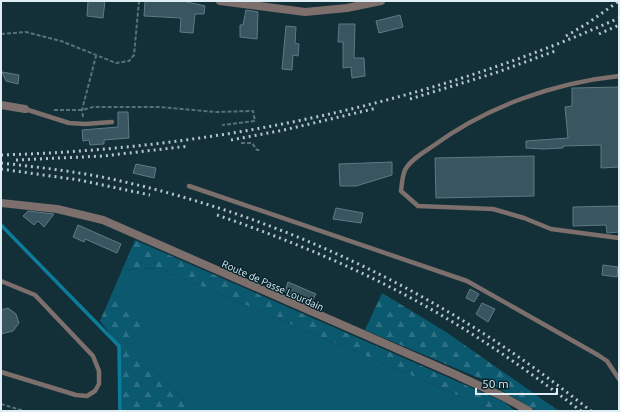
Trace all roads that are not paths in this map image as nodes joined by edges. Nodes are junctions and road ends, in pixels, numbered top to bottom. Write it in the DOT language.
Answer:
graph roads {
  1 [pos="220,1"];
  2 [pos="381,1"];
  3 [pos="619,76"];
  4 [pos="1,105"];
  5 [pos="25,109"];
  6 [pos="112,122"];
  7 [pos="189,186"];
  8 [pos="1,203"];
  9 [pos="619,238"];
  10 [pos="1,281"];
  11 [pos="1,372"];
  12 [pos="619,379"];
  13 [pos="529,411"];
  1 -- 2 [label="street"];
  3 -- 9 [label="lane"];
  4 -- 5 [label="street"];
  5 -- 6 [label="lane"];
  7 -- 12 [label="lane"];
  8 -- 13 [label="street, Route de Passe Lourdain"];
  10 -- 11 [label="lane"];
}
